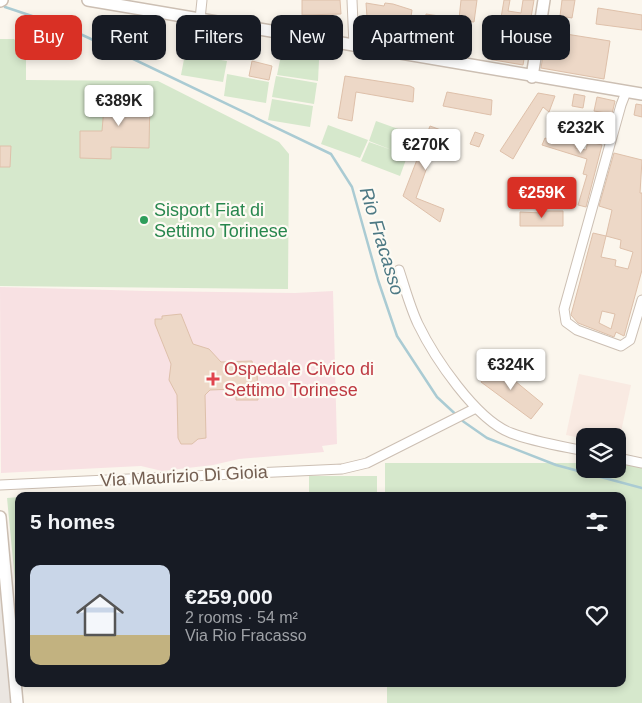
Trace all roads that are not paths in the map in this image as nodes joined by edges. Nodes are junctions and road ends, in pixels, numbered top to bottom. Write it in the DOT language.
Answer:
graph roads {
  1 [pos="88,0"];
  2 [pos="202,0"];
  3 [pos="352,0"];
  4 [pos="544,0"];
  5 [pos="200,15"];
  6 [pos="176,16"];
  7 [pos="353,23"];
  8 [pos="261,30"];
  9 [pos="353,46"];
  10 [pos="434,60"];
  11 [pos="532,77"];
  12 [pos="626,92"];
  13 [pos="642,94"];
  14 [pos="399,270"];
  15 [pos="642,300"];
  16 [pos="476,408"];
  17 [pos="576,449"];
  18 [pos="626,460"];
  19 [pos="642,463"];
  20 [pos="0,485"];
  21 [pos="0,517"];
  22 [pos="15,681"];
  23 [pos="16,687"];
  24 [pos="17,703"];
  1 -- 6 [label="street"];
  2 -- 5 [label="street"];
  3 -- 7 [label="street"];
  4 -- 11 [label="street"];
  8 -- 9 [label="street"];
  10 -- 11 [label="street"];
  11 -- 12 [label="street"];
  12 -- 13 [label="street"];
  12 -- 15 [label="street"];
  14 -- 16 [label="street"];
  16 -- 17 [label="street"];
  16 -- 20 [label="street, Via Maurizio Di Gioia"];
  18 -- 19 [label="street"];
  21 -- 22 [label="street"];
  23 -- 24 [label="street"];
}
